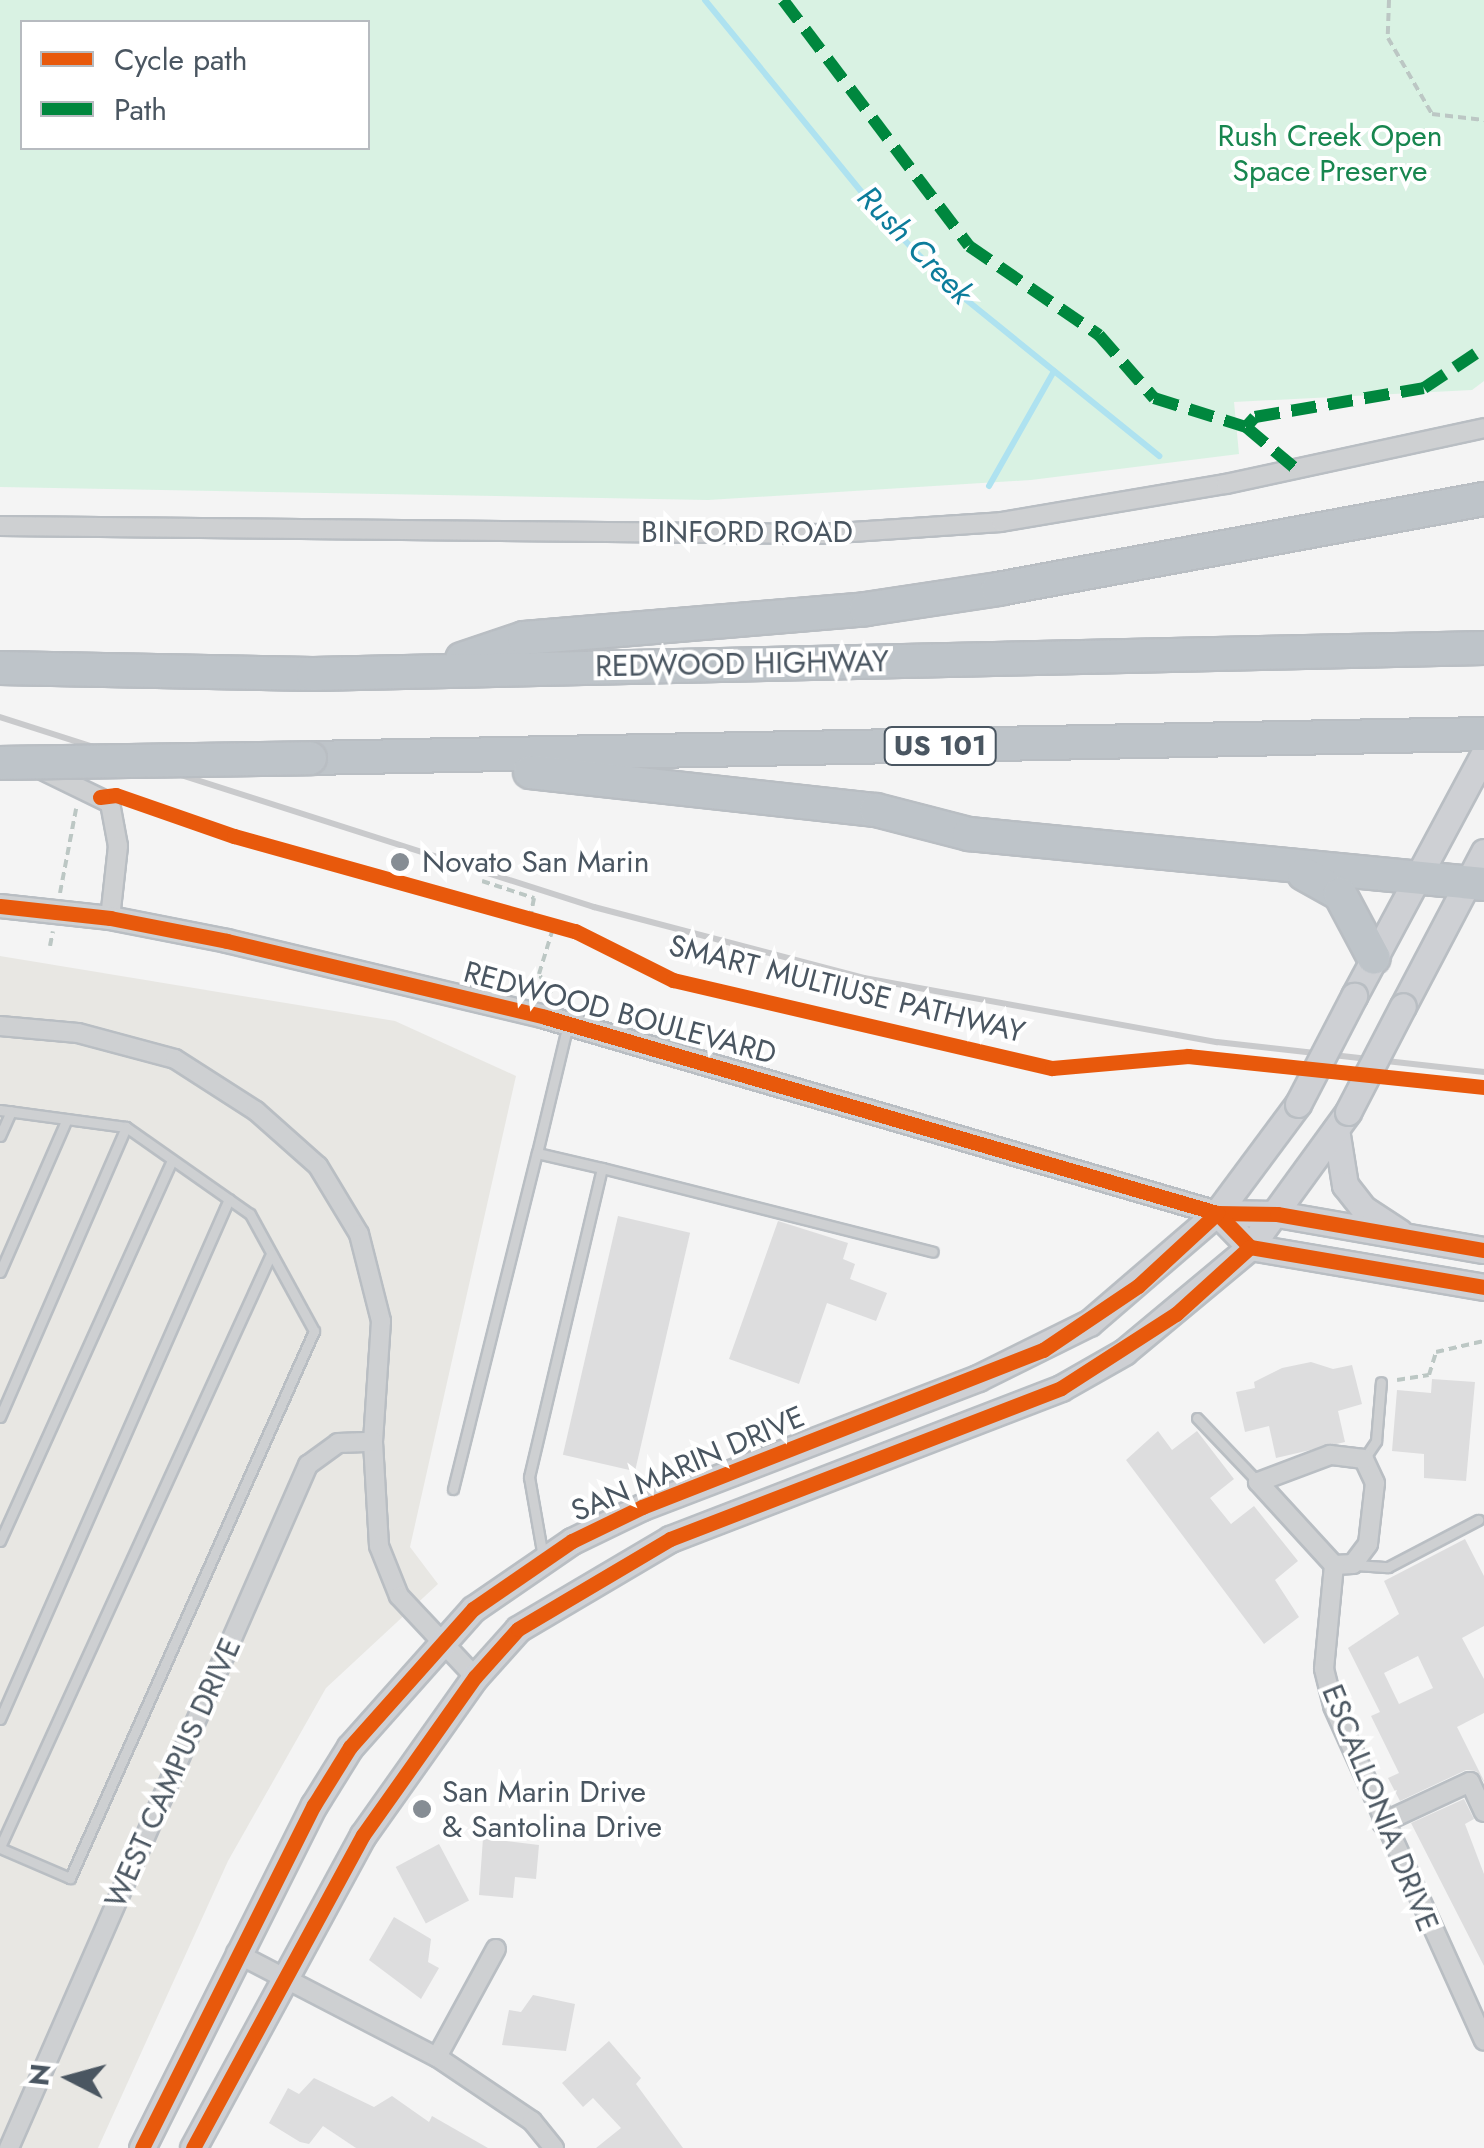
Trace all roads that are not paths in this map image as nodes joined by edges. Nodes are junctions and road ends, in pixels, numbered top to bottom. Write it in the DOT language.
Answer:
graph roads {
  1 [pos="1484,428"];
  2 [pos="1484,499"];
  3 [pos="0,526"];
  4 [pos="1484,648"];
  5 [pos="0,668"];
  6 [pos="429,670"];
  7 [pos="1484,734"];
  8 [pos="1484,754"];
  9 [pos="0,755"];
  10 [pos="397,758"];
  11 [pos="0,763"];
  12 [pos="1484,852"];
  13 [pos="1286,866"];
  14 [pos="1417,876"];
  15 [pos="1476,884"];
  16 [pos="0,906"];
  17 [pos="110,918"];
  18 [pos="1374,958"];
  19 [pos="556,1020"];
  20 [pos="0,1026"];
  21 [pos="6,1110"];
  22 [pos="67,1119"];
  23 [pos="1342,1120"];
  24 [pos="126,1127"];
  25 [pos="0,1136"];
  26 [pos="537,1153"];
  27 [pos="172,1160"];
  28 [pos="602,1168"];
  29 [pos="229,1200"];
  30 [pos="1217,1214"];
  31 [pos="1277,1214"];
  32 [pos="1411,1240"];
  33 [pos="1250,1247"];
  34 [pos="1484,1250"];
  35 [pos="933,1252"];
  36 [pos="271,1254"];
  37 [pos="0,1272"];
  38 [pos="1484,1287"];
  39 [pos="1381,1382"];
  40 [pos="0,1417"];
  41 [pos="1197,1418"];
  42 [pos="373,1442"];
  43 [pos="1364,1459"];
  44 [pos="1258,1482"];
  45 [pos="453,1490"];
  46 [pos="1478,1520"];
  47 [pos="0,1542"];
  48 [pos="543,1560"];
  49 [pos="1343,1565"];
  50 [pos="442,1644"];
  51 [pos="474,1678"];
  52 [pos="0,1719"];
  53 [pos="1484,1812"];
  54 [pos="1382,1823"];
  55 [pos="0,1847"];
  56 [pos="496,1949"];
  57 [pos="236,1953"];
  58 [pos="284,1976"];
  59 [pos="1484,2040"];
  60 [pos="437,2057"];
  61 [pos="8,2148"];
  62 [pos="142,2148"];
  63 [pos="194,2148"];
  64 [pos="554,2148"];
  1 -- 3 [label="street, BINFORD ROAD"];
  2 -- 6 [label="highway"];
  4 -- 6 [label="highway, REDWOOD HIGHWAY"];
  5 -- 6 [label="highway, REDWOOD HIGHWAY"];
  7 -- 10 [label="highway, US 101"];
  8 -- 14 [label="main road, SAN MARIN DRIVE"];
  9 -- 17 [label="street"];
  10 -- 11 [label="highway, US 101, bridge"];
  10 -- 13 [label="highway"];
  12 -- 15 [label="main road, SAN MARIN DRIVE"];
  13 -- 14 [label="highway"];
  13 -- 18 [label="highway"];
  14 -- 15 [label="highway"];
  14 -- 18 [label="main road, SAN MARIN DRIVE"];
  15 -- 23 [label="main road, SAN MARIN DRIVE, bridge"];
  16 -- 17 [label="street, REDWOOD BOULEVARD"];
  17 -- 19 [label="street, REDWOOD BOULEVARD"];
  18 -- 30 [label="main road, SAN MARIN DRIVE, bridge"];
  19 -- 26 [label="lane"];
  19 -- 30 [label="street, REDWOOD BOULEVARD"];
  20 -- 42 [label="street"];
  21 -- 22 [label="lane"];
  21 -- 25 [label="lane"];
  22 -- 24 [label="lane"];
  22 -- 37 [label="lane"];
  23 -- 31 [label="main road, SAN MARIN DRIVE"];
  23 -- 32 [label="main road"];
  24 -- 27 [label="lane"];
  24 -- 40 [label="lane"];
  26 -- 28 [label="lane"];
  26 -- 45 [label="lane"];
  27 -- 29 [label="lane"];
  27 -- 47 [label="lane"];
  28 -- 35 [label="lane"];
  28 -- 48 [label="lane"];
  29 -- 36 [label="lane"];
  29 -- 52 [label="lane"];
  30 -- 31 [label="main road, REDWOOD BOULEVARD"];
  30 -- 33 [label="main road, REDWOOD BOULEVARD"];
  30 -- 48 [label="main road, SAN MARIN DRIVE"];
  31 -- 32 [label="main road, REDWOOD BOULEVARD"];
  31 -- 33 [label="main road, SAN MARIN DRIVE"];
  32 -- 34 [label="main road, REDWOOD BOULEVARD"];
  33 -- 38 [label="main road"];
  33 -- 51 [label="main road, SAN MARIN DRIVE"];
  36 -- 55 [label="lane"];
  36 -- 55 [label="lane"];
  39 -- 43 [label="lane"];
  41 -- 44 [label="lane"];
  42 -- 50 [label="street"];
  42 -- 61 [label="street, WEST CAMPUS DRIVE"];
  43 -- 44 [label="street"];
  43 -- 49 [label="street, ESCALLONIA DRIVE"];
  44 -- 49 [label="street"];
  46 -- 49 [label="lane"];
  48 -- 50 [label="main road, SAN MARIN DRIVE"];
  49 -- 54 [label="street, ESCALLONIA DRIVE"];
  50 -- 51 [label="street"];
  50 -- 57 [label="main road, SAN MARIN DRIVE"];
  51 -- 58 [label="main road, SAN MARIN DRIVE"];
  53 -- 54 [label="street"];
  54 -- 59 [label="street, ESCALLONIA DRIVE"];
  56 -- 60 [label="street"];
  57 -- 58 [label="street"];
  57 -- 62 [label="main road, SAN MARIN DRIVE"];
  58 -- 60 [label="street"];
  58 -- 63 [label="main road, SAN MARIN DRIVE"];
  60 -- 64 [label="street"];
}
